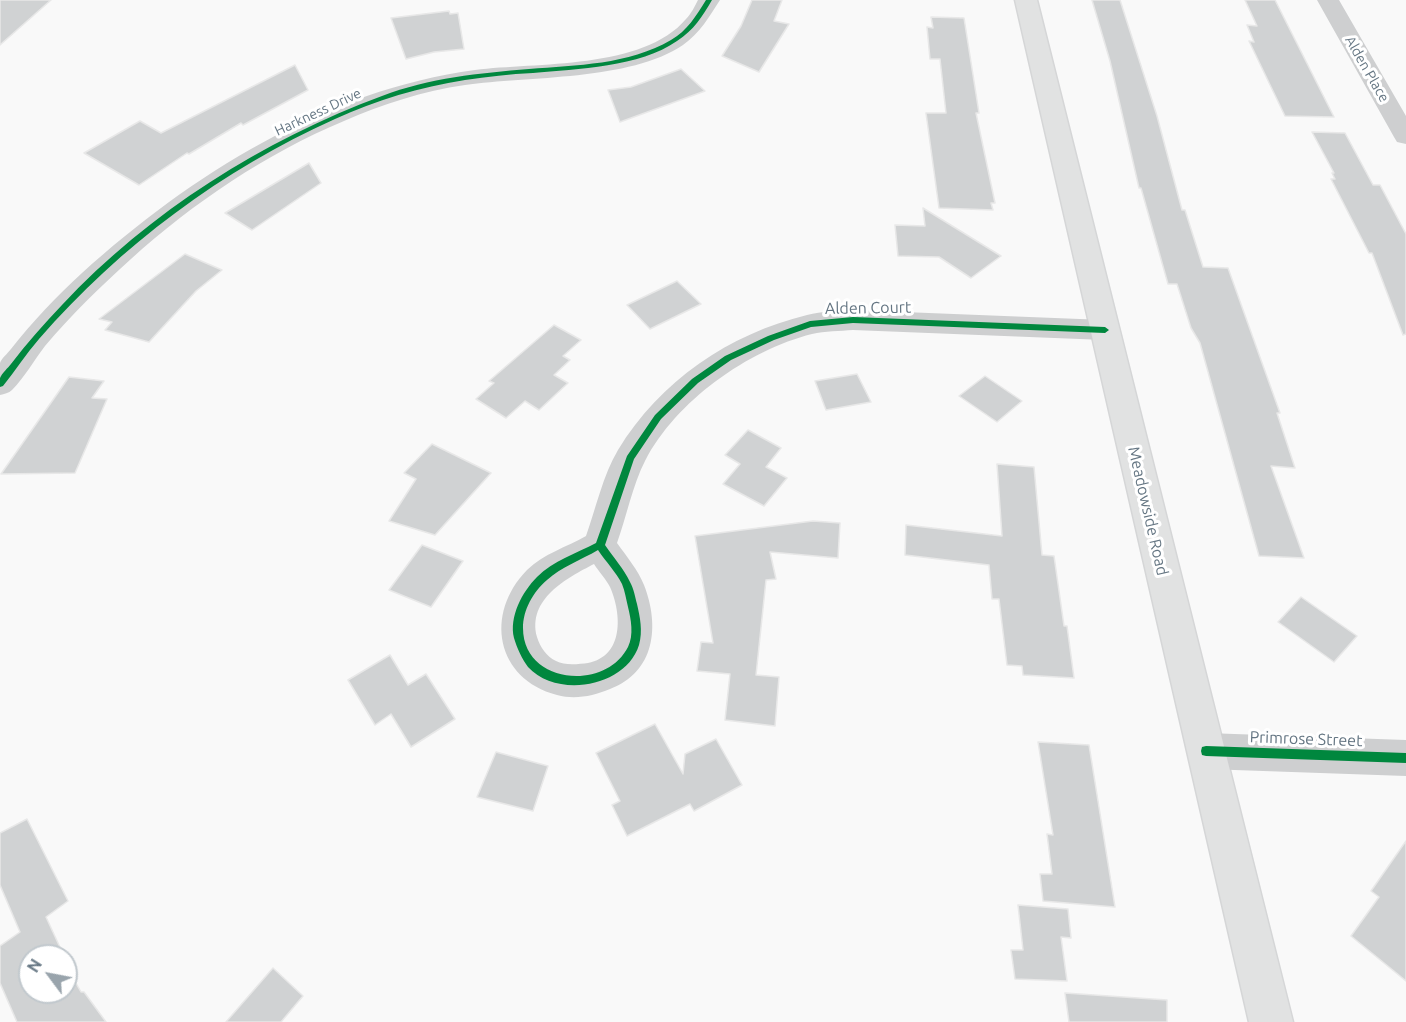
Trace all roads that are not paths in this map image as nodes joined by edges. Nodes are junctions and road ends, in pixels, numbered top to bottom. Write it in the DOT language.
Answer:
graph roads {
  1 [pos="709,0"];
  2 [pos="1026,0"];
  3 [pos="1328,0"];
  4 [pos="1406,137"];
  5 [pos="1105,330"];
  6 [pos="0,384"];
  7 [pos="600,545"];
  8 [pos="1206,751"];
  9 [pos="1406,758"];
  10 [pos="1271,1022"];
  1 -- 6 [label="street, Harkness Drive"];
  2 -- 5 [label="main road, Meadowside Road"];
  3 -- 4 [label="street, Alden Place"];
  5 -- 7 [label="street, Alden Court"];
  5 -- 8 [label="main road, Meadowside Road"];
  8 -- 9 [label="street, Primrose Street"];
  8 -- 10 [label="main road, Meadowside Road"];
}
